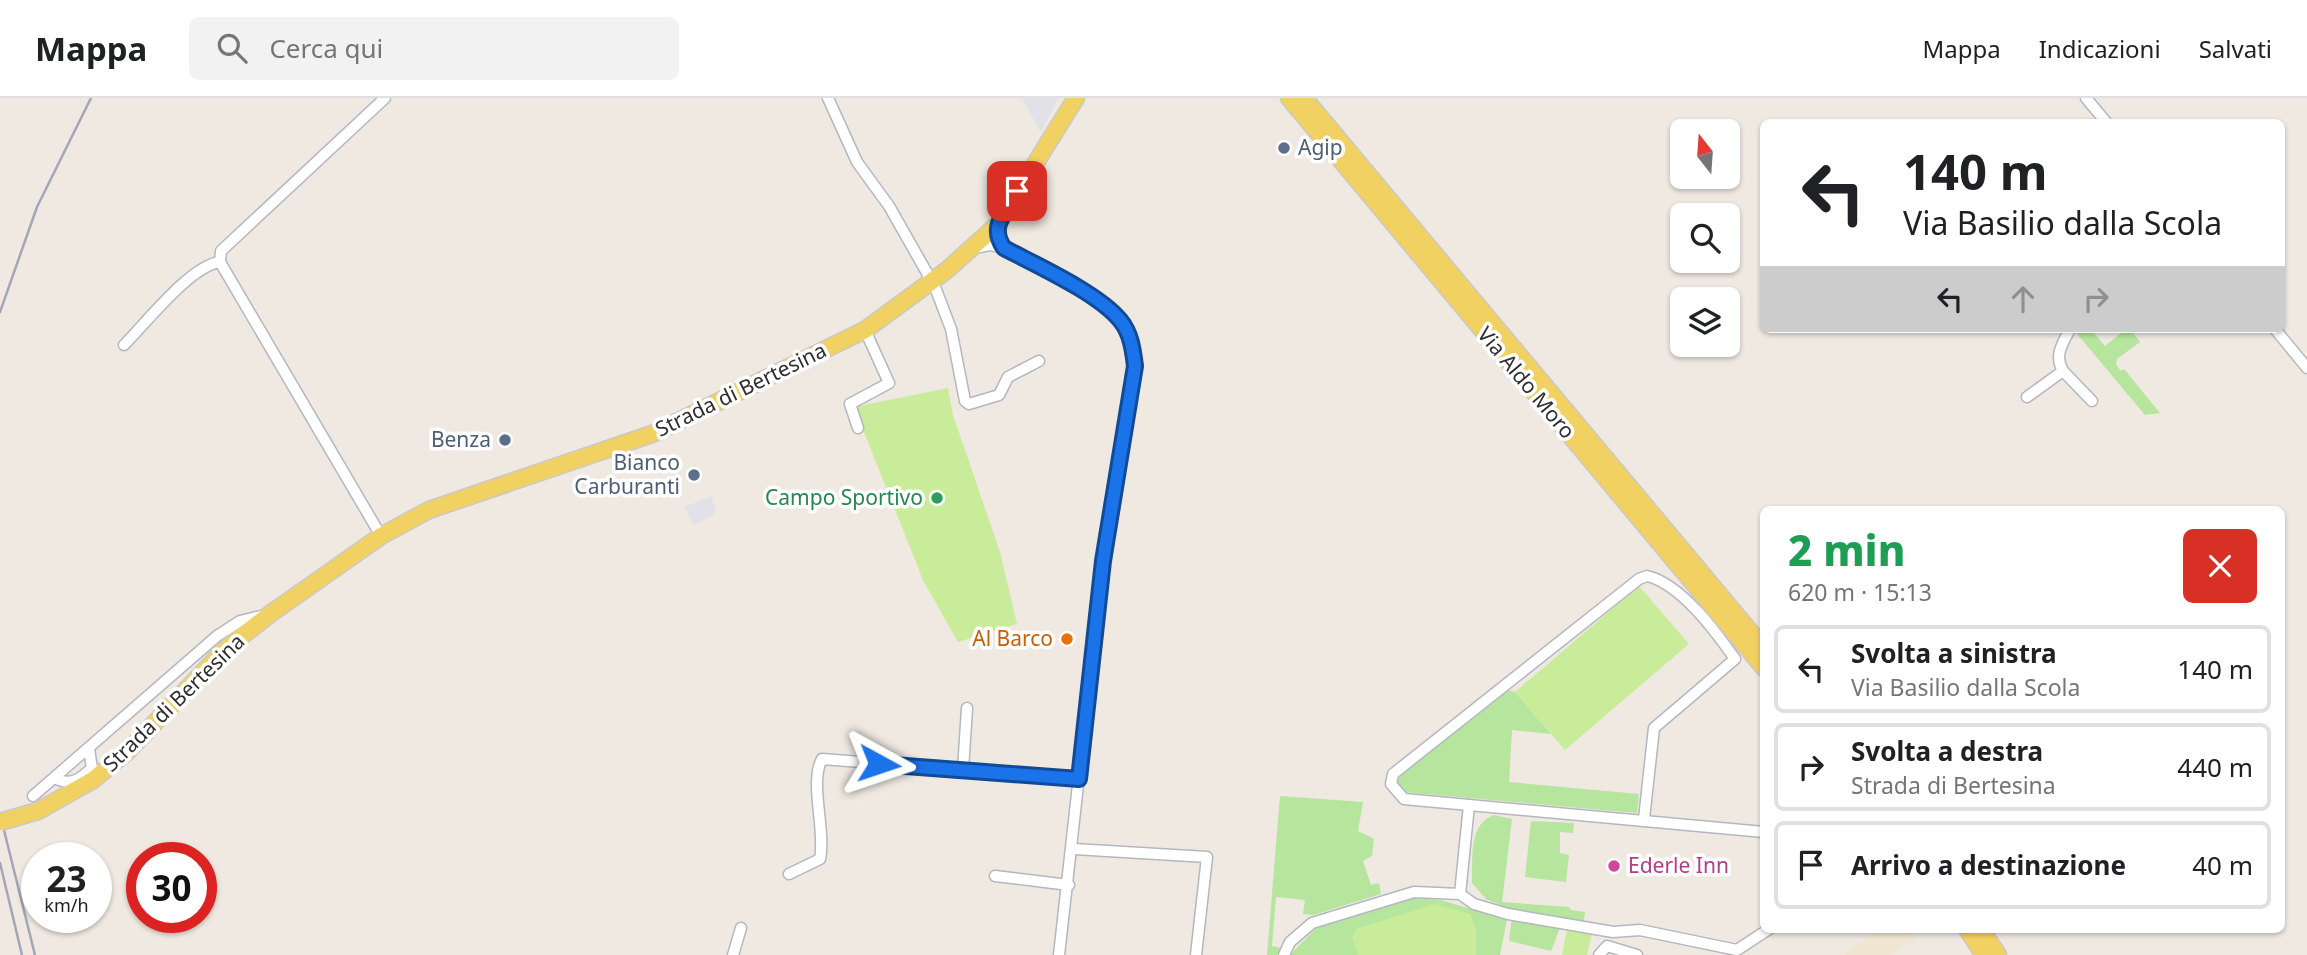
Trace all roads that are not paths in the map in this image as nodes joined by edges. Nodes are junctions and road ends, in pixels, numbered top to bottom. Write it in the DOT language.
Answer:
graph roads {
  1 [pos="385,98"];
  2 [pos="828,98"];
  3 [pos="1076,98"];
  4 [pos="1289,98"];
  5 [pos="1304,98"];
  6 [pos="2086,98"];
  7 [pos="2104,119"];
  8 [pos="998,217"];
  9 [pos="983,243"];
  10 [pos="1004,248"];
  11 [pos="220,262"];
  12 [pos="931,278"];
  13 [pos="865,330"];
  14 [pos="2068,333"];
  15 [pos="2278,333"];
  16 [pos="2062,344"];
  17 [pos="124,345"];
  18 [pos="2072,351"];
  19 [pos="1039,360"];
  20 [pos="2307,368"];
  21 [pos="2063,371"];
  22 [pos="2027,397"];
  23 [pos="2092,401"];
  24 [pos="858,428"];
  25 [pos="381,536"];
  26 [pos="270,614"];
  27 [pos="1760,643"];
  28 [pos="1760,663"];
  29 [pos="967,708"];
  30 [pos="89,749"];
  31 [pos="963,770"];
  32 [pos="56,779"];
  33 [pos="1079,779"];
  34 [pos="35,804"];
  35 [pos="1469,804"];
  36 [pos="1644,819"];
  37 [pos="0,822"];
  38 [pos="1760,832"];
  39 [pos="1074,849"];
  40 [pos="789,874"];
  41 [pos="995,876"];
  42 [pos="1069,885"];
  43 [pos="1460,894"];
  44 [pos="741,928"];
  45 [pos="1613,932"];
  46 [pos="1764,933"];
  47 [pos="1970,933"];
  48 [pos="1984,933"];
  49 [pos="1607,946"];
  50 [pos="1739,953"];
  51 [pos="733,955"];
  52 [pos="1059,955"];
  53 [pos="1196,955"];
  54 [pos="1284,955"];
  55 [pos="1599,955"];
  56 [pos="1637,955"];
  57 [pos="1984,955"];
  58 [pos="1998,955"];
  1 -- 11 [label="street"];
  2 -- 12 [label="street"];
  3 -- 8 [label="main road, Strada di Bertesina"];
  4 -- 28 [label="main road, Via Aldo Moro"];
  5 -- 27 [label="main road, Via Aldo Moro"];
  6 -- 7 [label="street"];
  8 -- 9 [label="main road, Strada di Bertesina"];
  8 -- 10 [label="street"];
  8 -- 12 [label="main road, Strada di Bertesina"];
  9 -- 10 [label="street"];
  9 -- 12 [label="main road, Strada di Bertesina"];
  10 -- 33 [label="street"];
  11 -- 17 [label="street"];
  11 -- 25 [label="street"];
  12 -- 13 [label="main road, Strada di Bertesina"];
  12 -- 19 [label="street"];
  13 -- 24 [label="street"];
  13 -- 25 [label="main road, Strada di Bertesina"];
  14 -- 16 [label="street"];
  15 -- 20 [label="street"];
  16 -- 18 [label="street"];
  16 -- 21 [label="street"];
  21 -- 22 [label="street"];
  21 -- 23 [label="street"];
  25 -- 26 [label="main road, Strada di Bertesina"];
  26 -- 30 [label="street, Strada di Bertesina"];
  26 -- 34 [label="main road, Strada di Bertesina"];
  29 -- 31 [label="street"];
  30 -- 32 [label="street, Strada di Bertesina"];
  30 -- 32 [label="street"];
  31 -- 33 [label="street"];
  31 -- 40 [label="street"];
  32 -- 34 [label="street, Strada di Bertesina"];
  33 -- 39 [label="street"];
  34 -- 37 [label="main road, Strada di Bertesina, bridge"];
  35 -- 36 [label="street"];
  35 -- 36 [label="street"];
  35 -- 43 [label="street"];
  36 -- 38 [label="street"];
  39 -- 42 [label="street"];
  39 -- 53 [label="street"];
  41 -- 42 [label="street"];
  42 -- 52 [label="street"];
  43 -- 45 [label="street"];
  43 -- 54 [label="street"];
  44 -- 51 [label="street"];
  45 -- 49 [label="street"];
  45 -- 50 [label="street"];
  46 -- 50 [label="street"];
  47 -- 57 [label="main road"];
  48 -- 58 [label="main road"];
  49 -- 55 [label="street"];
  49 -- 56 [label="street"];
}
